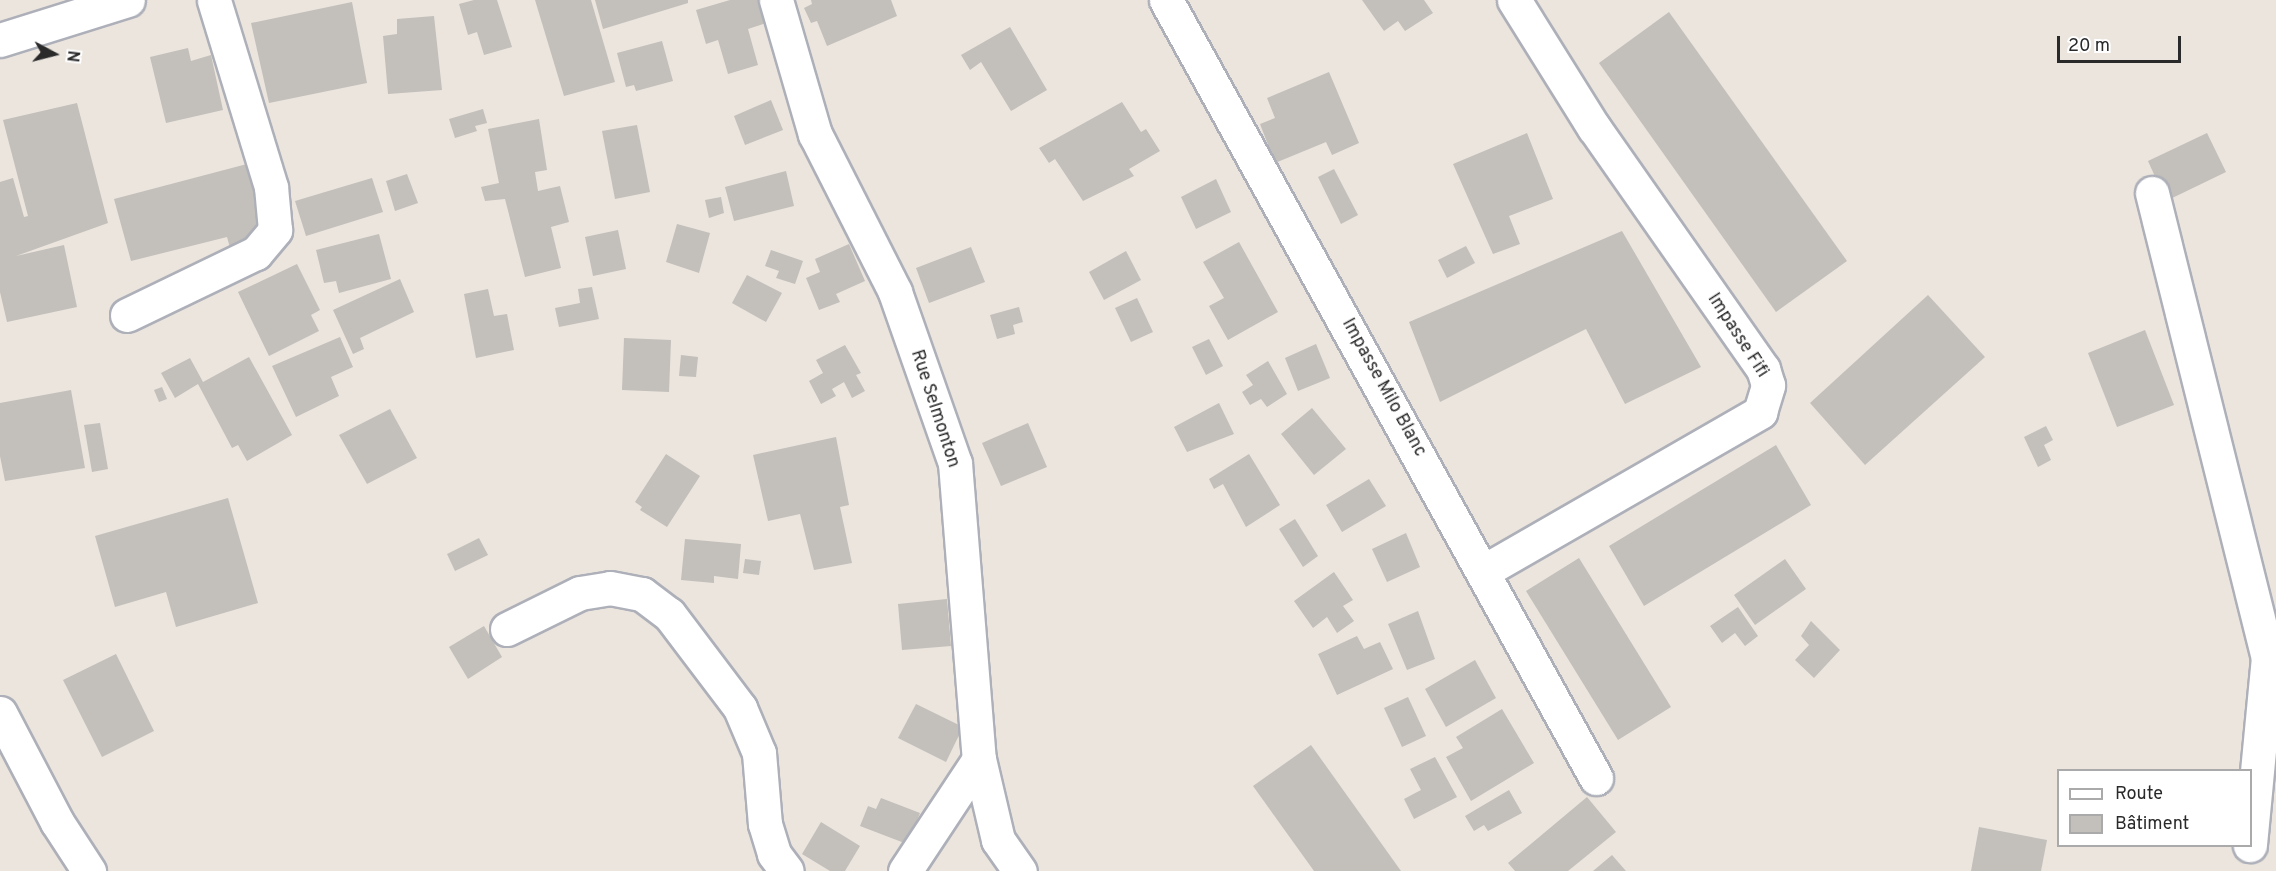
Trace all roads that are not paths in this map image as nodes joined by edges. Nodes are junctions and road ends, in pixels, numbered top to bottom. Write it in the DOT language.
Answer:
graph roads {
  1 [pos="128,0"];
  2 [pos="214,0"];
  3 [pos="776,0"];
  4 [pos="1166,0"];
  5 [pos="1514,0"];
  6 [pos="0,40"];
  7 [pos="2152,193"];
  8 [pos="127,315"];
  9 [pos="1484,571"];
  10 [pos="507,629"];
  11 [pos="0,713"];
  12 [pos="979,759"];
  13 [pos="1596,778"];
  14 [pos="2252,824"];
  15 [pos="2249,847"];
  16 [pos="89,871"];
  17 [pos="787,871"];
  18 [pos="905,871"];
  19 [pos="1020,871"];
  20 [pos="2243,871"];
  1 -- 6 [label="street"];
  2 -- 8 [label="street"];
  3 -- 12 [label="street, Rue Selmonton"];
  4 -- 9 [label="street, Impasse Milo Blanc"];
  5 -- 9 [label="street, Impasse Fifi"];
  7 -- 14 [label="street"];
  9 -- 13 [label="street, Impasse Milo Blanc"];
  10 -- 17 [label="street"];
  11 -- 16 [label="street"];
  12 -- 18 [label="street"];
  12 -- 19 [label="street, Rue Selmonton"];
  15 -- 20 [label="street"];
}
